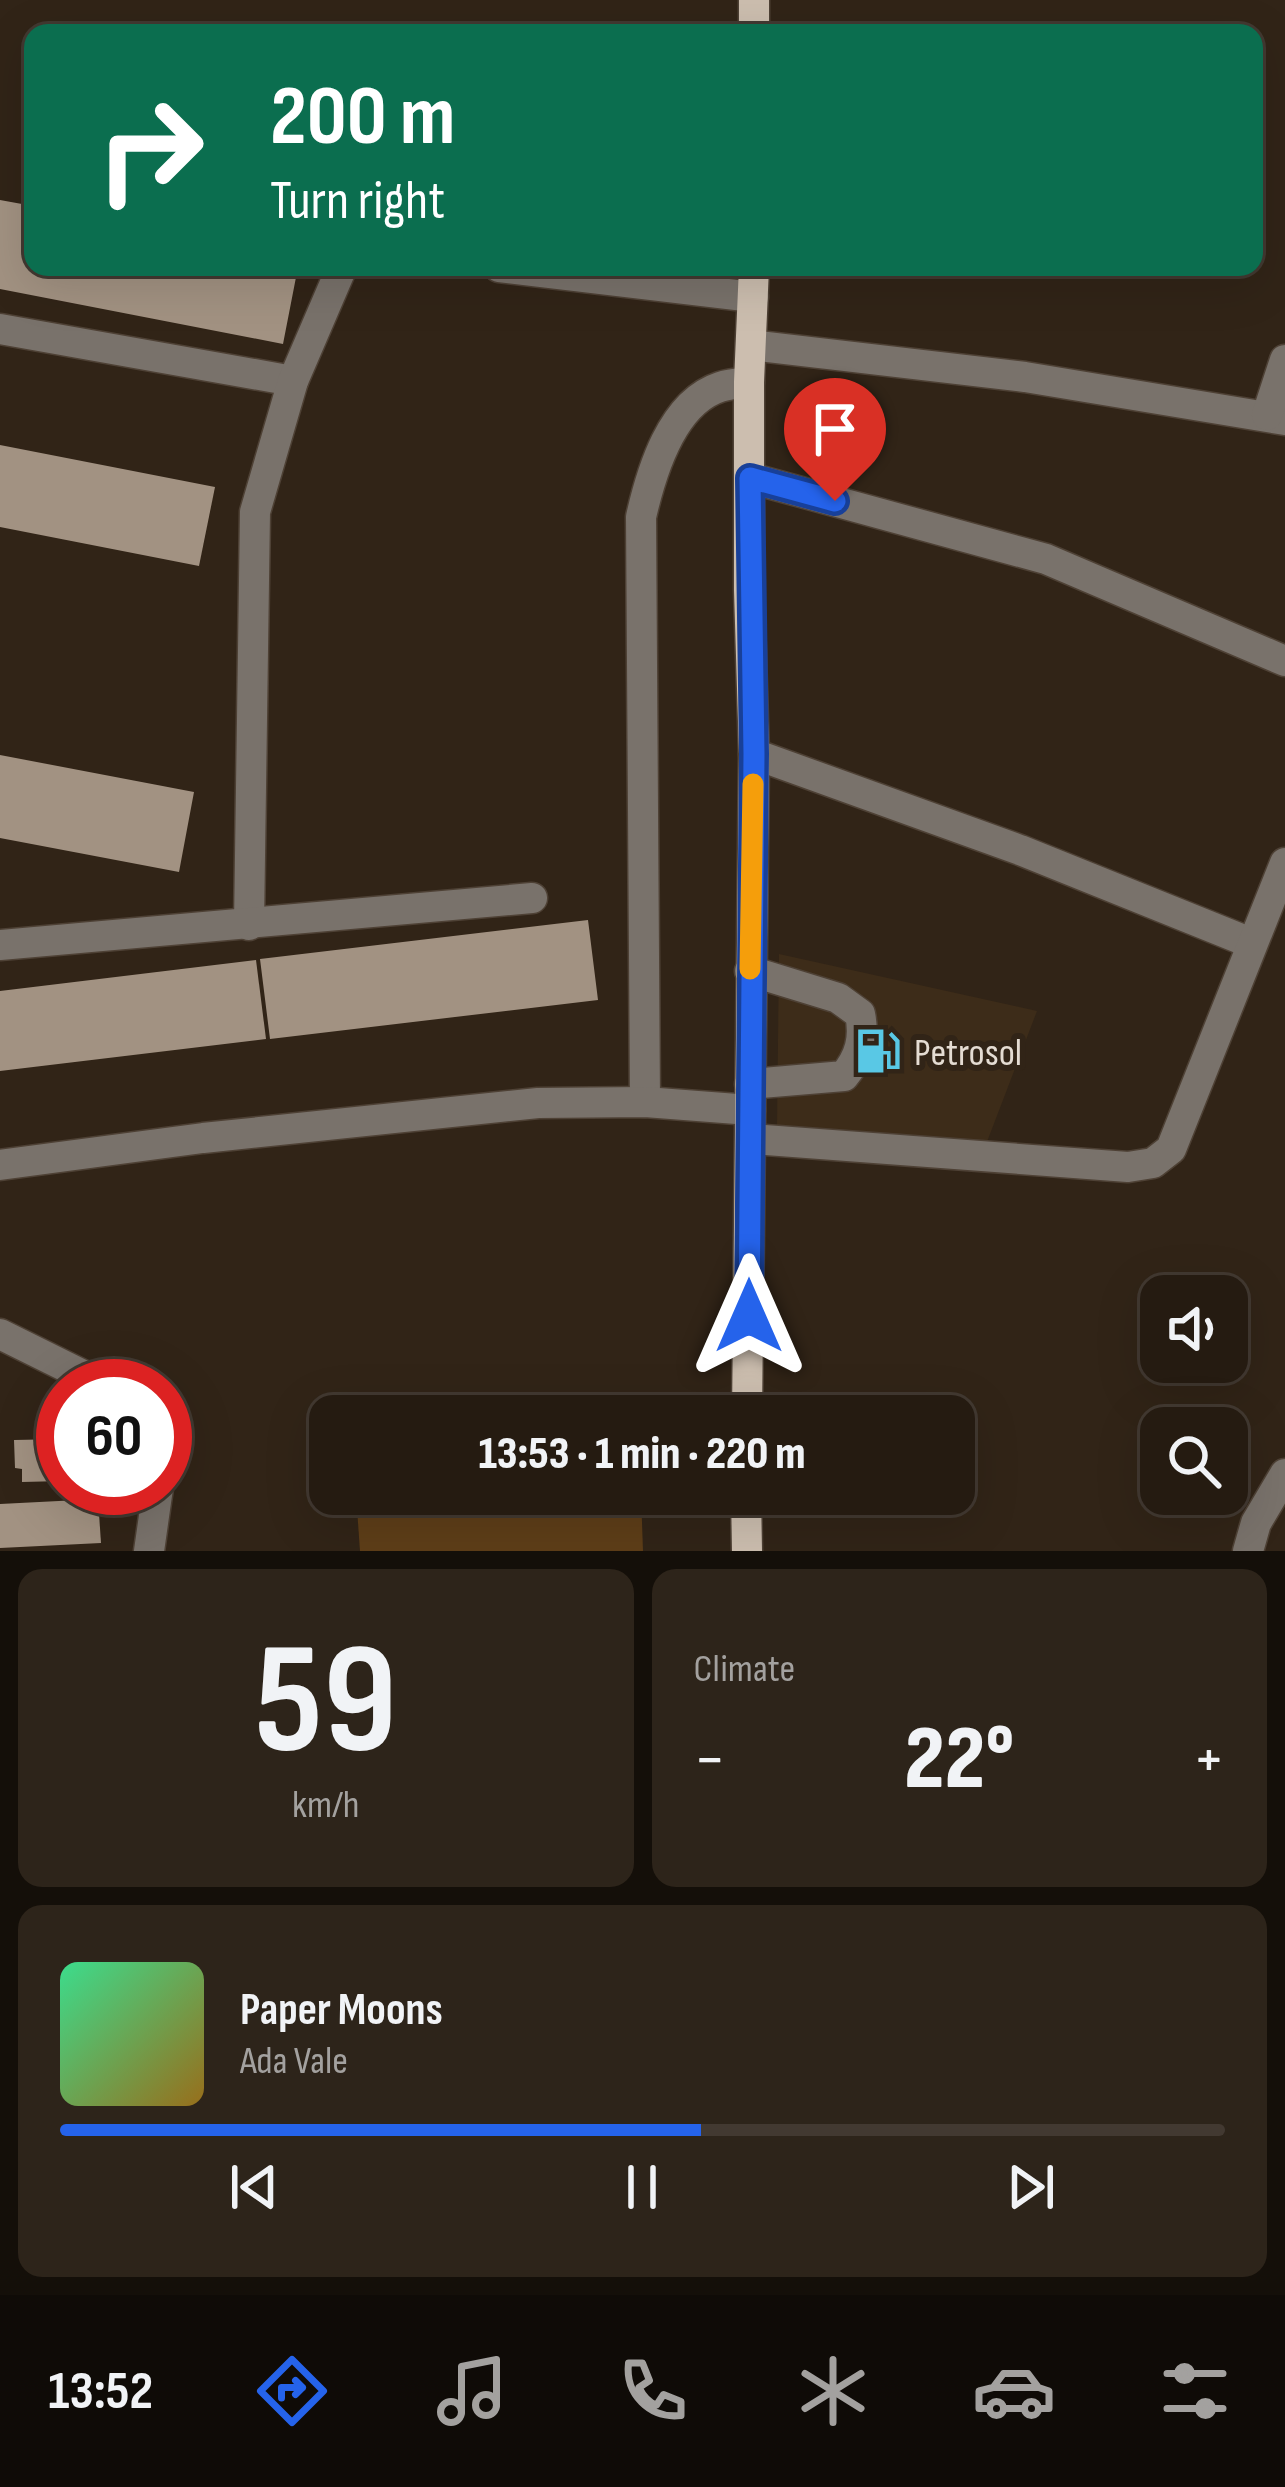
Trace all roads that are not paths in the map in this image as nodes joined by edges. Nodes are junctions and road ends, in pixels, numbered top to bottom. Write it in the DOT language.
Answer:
graph roads {
  1 [pos="338,276"];
  2 [pos="652,276"];
  3 [pos="753,282"];
  4 [pos="0,329"];
  5 [pos="751,346"];
  6 [pos="1285,360"];
  7 [pos="293,381"];
  8 [pos="749,382"];
  9 [pos="1276,417"];
  10 [pos="750,478"];
  11 [pos="1285,661"];
  12 [pos="754,754"];
  13 [pos="1285,863"];
  14 [pos="532,898"];
  15 [pos="249,925"];
  16 [pos="1251,943"];
  17 [pos="0,945"];
  18 [pos="750,971"];
  19 [pos="645,1102"];
  20 [pos="750,1111"];
  21 [pos="0,1165"];
  22 [pos="0,1334"];
  23 [pos="50,1359"];
  24 [pos="747,1395"];
  25 [pos="1285,1474"];
  26 [pos="154,1515"];
  27 [pos="746,1515"];
  28 [pos="149,1551"];
  29 [pos="746,1551"];
  30 [pos="1247,1551"];
  1 -- 7 [label="street"];
  2 -- 3 [label="street"];
  3 -- 5 [label="main road"];
  4 -- 7 [label="street"];
  5 -- 8 [label="main road"];
  5 -- 9 [label="street"];
  6 -- 9 [label="street"];
  7 -- 15 [label="street"];
  8 -- 10 [label="main road"];
  8 -- 19 [label="street"];
  10 -- 11 [label="street"];
  10 -- 12 [label="main road"];
  12 -- 16 [label="street"];
  12 -- 18 [label="main road"];
  13 -- 16 [label="street"];
  14 -- 15 [label="street"];
  15 -- 17 [label="street"];
  16 -- 20 [label="street"];
  18 -- 20 [label="main road"];
  18 -- 20 [label="street"];
  19 -- 20 [label="street"];
  19 -- 21 [label="street"];
  20 -- 24 [label="main road"];
  22 -- 23 [label="street"];
  25 -- 30 [label="street"];
  26 -- 28 [label="street"];
  27 -- 29 [label="main road"];
}
